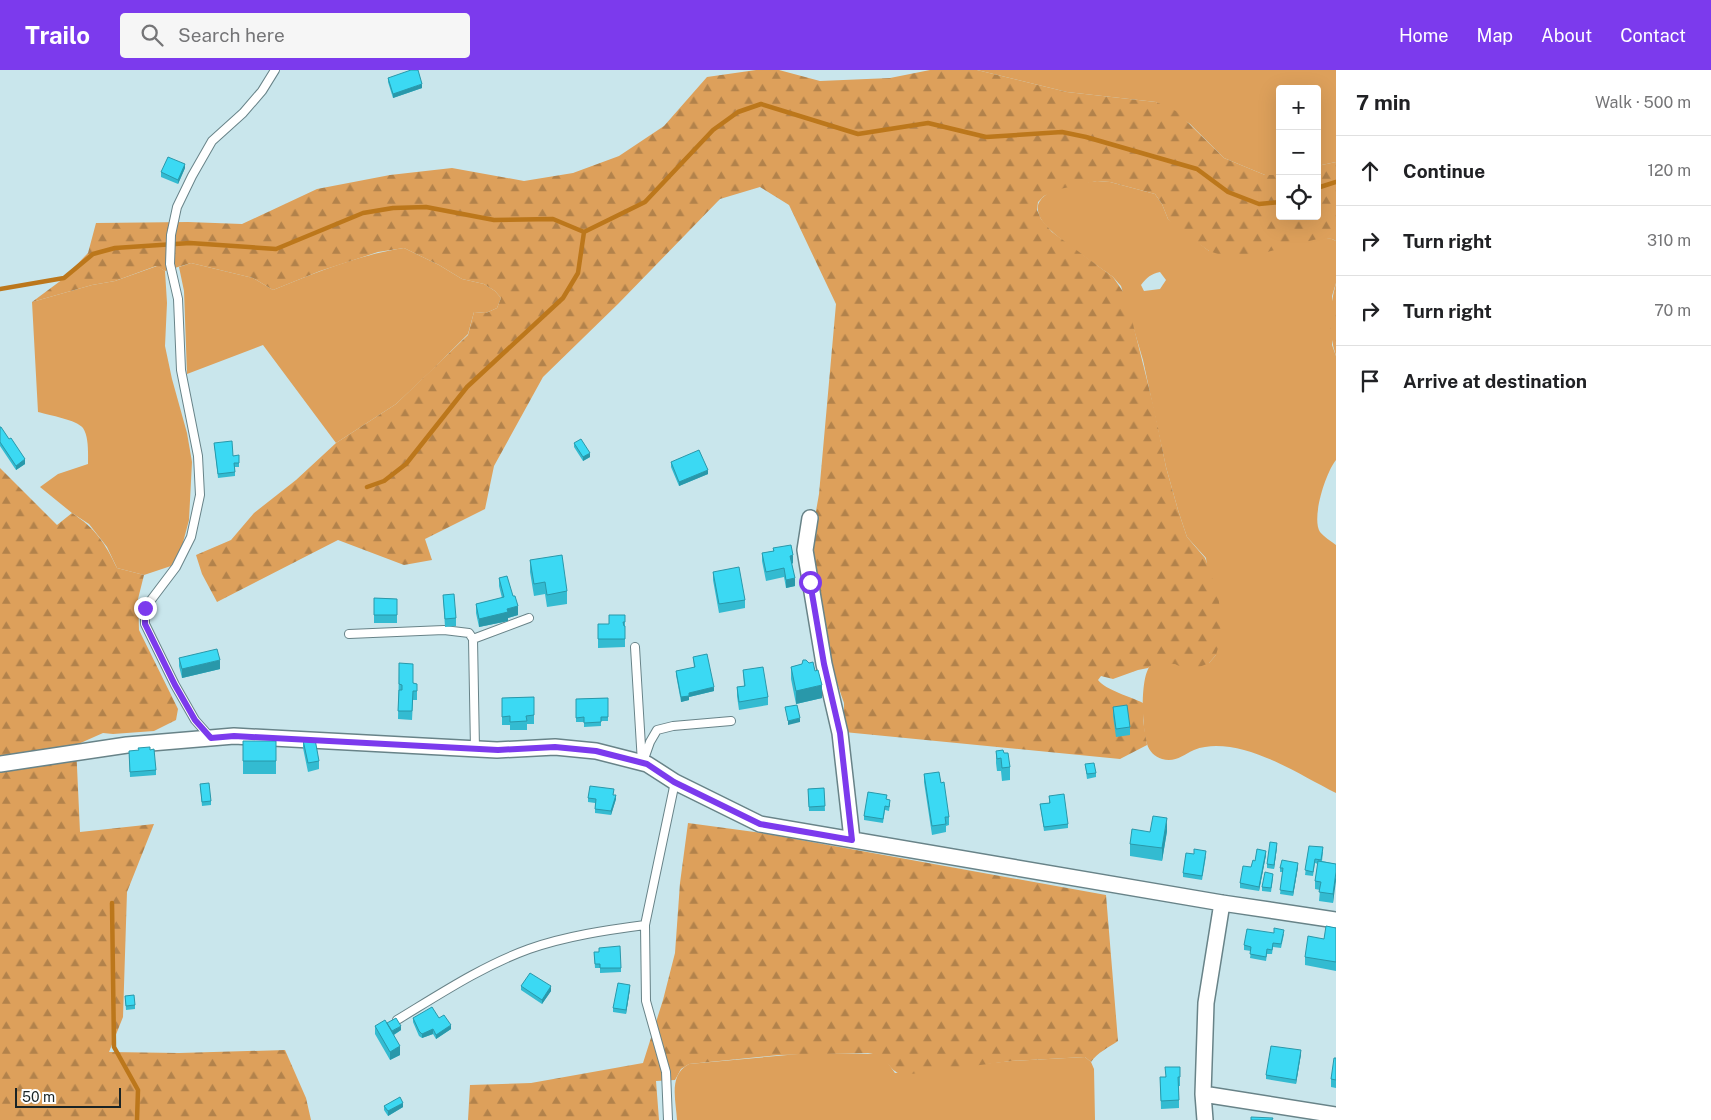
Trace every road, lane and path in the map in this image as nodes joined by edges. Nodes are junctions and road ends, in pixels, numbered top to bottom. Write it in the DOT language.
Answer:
graph roads {
  1 [pos="275,70"];
  2 [pos="810,518"];
  3 [pos="529,618"];
  4 [pos="349,634"];
  5 [pos="473,639"];
  6 [pos="635,647"];
  7 [pos="731,721"];
  8 [pos="211,738"];
  9 [pos="475,749"];
  10 [pos="642,763"];
  11 [pos="0,764"];
  12 [pos="674,782"];
  13 [pos="852,840"];
  14 [pos="1222,903"];
  15 [pos="1336,920"];
  16 [pos="645,925"];
  17 [pos="397,1020"];
  18 [pos="1203,1094"];
  19 [pos="1336,1115"];
  20 [pos="668,1120"];
  21 [pos="1205,1120"];
  1 -- 8 [label="lane"];
  2 -- 13 [label="street"];
  3 -- 5 [label="lane"];
  4 -- 5 [label="lane"];
  5 -- 9 [label="lane"];
  6 -- 10 [label="lane"];
  7 -- 10 [label="lane"];
  8 -- 9 [label="street"];
  8 -- 11 [label="street"];
  9 -- 10 [label="street"];
  10 -- 12 [label="street"];
  12 -- 13 [label="street"];
  12 -- 16 [label="lane"];
  13 -- 14 [label="street"];
  14 -- 15 [label="street"];
  14 -- 18 [label="street"];
  16 -- 17 [label="lane"];
  16 -- 20 [label="lane"];
  18 -- 19 [label="street"];
  18 -- 21 [label="street"];
}
